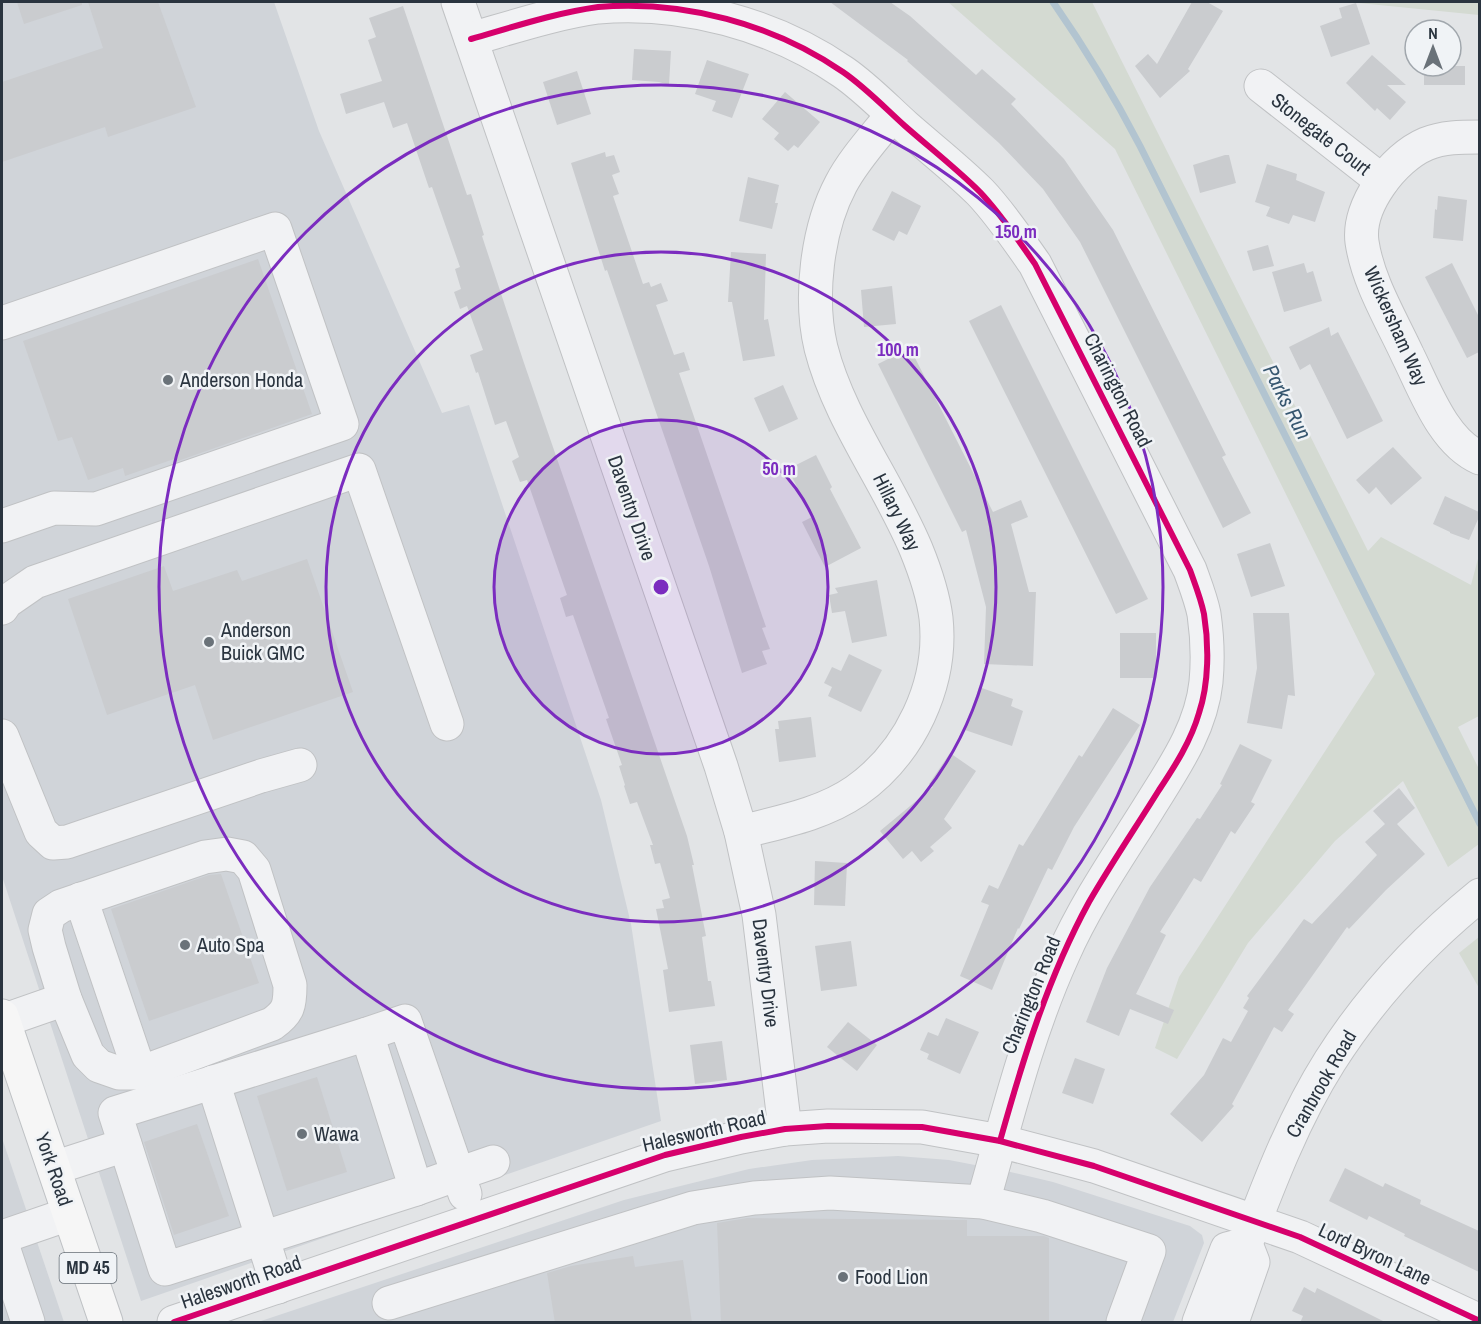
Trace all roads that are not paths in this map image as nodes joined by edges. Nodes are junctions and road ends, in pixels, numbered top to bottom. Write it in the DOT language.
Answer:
graph roads {
  1 [pos="458,2"];
  2 [pos="471,39"];
  3 [pos="1261,86"];
  4 [pos="892,115"];
  5 [pos="1479,137"];
  6 [pos="1382,181"];
  7 [pos="2,323"];
  8 [pos="342,424"];
  9 [pos="1479,458"];
  10 [pos="359,470"];
  11 [pos="2,526"];
  12 [pos="2,608"];
  13 [pos="447,724"];
  14 [pos="2,736"];
  15 [pos="300,765"];
  16 [pos="741,832"];
  17 [pos="1479,895"];
  18 [pos="81,899"];
  19 [pos="65,999"];
  20 [pos="2,1019"];
  21 [pos="367,1034"];
  22 [pos="140,1073"];
  23 [pos="213,1082"];
  24 [pos="785,1130"];
  25 [pos="1000,1141"];
  26 [pos="125,1145"];
  27 [pos="493,1162"];
  28 [pos="54,1168"];
  29 [pos="458,1174"];
  30 [pos="416,1189"];
  31 [pos="983,1202"];
  32 [pos="69,1214"];
  33 [pos="475,1219"];
  34 [pos="1250,1232"];
  35 [pos="2,1237"];
  36 [pos="262,1238"];
  37 [pos="2,1244"];
  38 [pos="372,1254"];
  39 [pos="278,1287"];
  40 [pos="392,1313"];
  41 [pos="1479,1322"];
  42 [pos="28,1323"];
  43 [pos="106,1323"];
  44 [pos="174,1323"];
  45 [pos="1123,1323"];
  46 [pos="1199,1323"];
  47 [pos="1232,1323"];
  1 -- 2 [label="street, Daventry Drive"];
  2 -- 4 [label="street, Charington Road"];
  2 -- 16 [label="street, Daventry Drive"];
  3 -- 6 [label="street, Stonegate Court"];
  4 -- 16 [label="street, Hillary Way"];
  4 -- 25 [label="street, Charington Road"];
  5 -- 6 [label="street, Wickersham Way"];
  6 -- 9 [label="street, Wickersham Way"];
  7 -- 8 [label="street"];
  8 -- 10 [label="street"];
  8 -- 11 [label="street"];
  10 -- 12 [label="street"];
  10 -- 13 [label="street"];
  14 -- 15 [label="street"];
  16 -- 24 [label="street, Daventry Drive"];
  17 -- 34 [label="street, Cranbrook Road"];
  18 -- 19 [label="street"];
  18 -- 22 [label="street"];
  18 -- 22 [label="street"];
  19 -- 20 [label="street"];
  19 -- 22 [label="street"];
  20 -- 28 [label="main road, York Road / MD 45"];
  21 -- 23 [label="street"];
  21 -- 29 [label="street"];
  21 -- 30 [label="street"];
  23 -- 26 [label="street"];
  23 -- 36 [label="street"];
  24 -- 25 [label="street, Halesworth Road"];
  24 -- 33 [label="street, Halesworth Road"];
  25 -- 31 [label="street, Charington Road"];
  25 -- 34 [label="street, Halesworth Road"];
  26 -- 28 [label="street"];
  26 -- 36 [label="street"];
  27 -- 29 [label="street"];
  28 -- 32 [label="main road, York Road / MD 45"];
  29 -- 30 [label="street"];
  29 -- 33 [label="street"];
  30 -- 36 [label="street"];
  31 -- 40 [label="street"];
  31 -- 45 [label="street"];
  32 -- 35 [label="street"];
  32 -- 43 [label="main road, York Road / MD 45"];
  33 -- 38 [label="street, Halesworth Road"];
  34 -- 41 [label="street, Lord Byron Lane"];
  34 -- 46 [label="street"];
  34 -- 47 [label="street"];
  36 -- 39 [label="street"];
  37 -- 42 [label="street"];
  38 -- 39 [label="street, Halesworth Road"];
  38 -- 40 [label="street"];
  39 -- 44 [label="street, Halesworth Road"];
}
